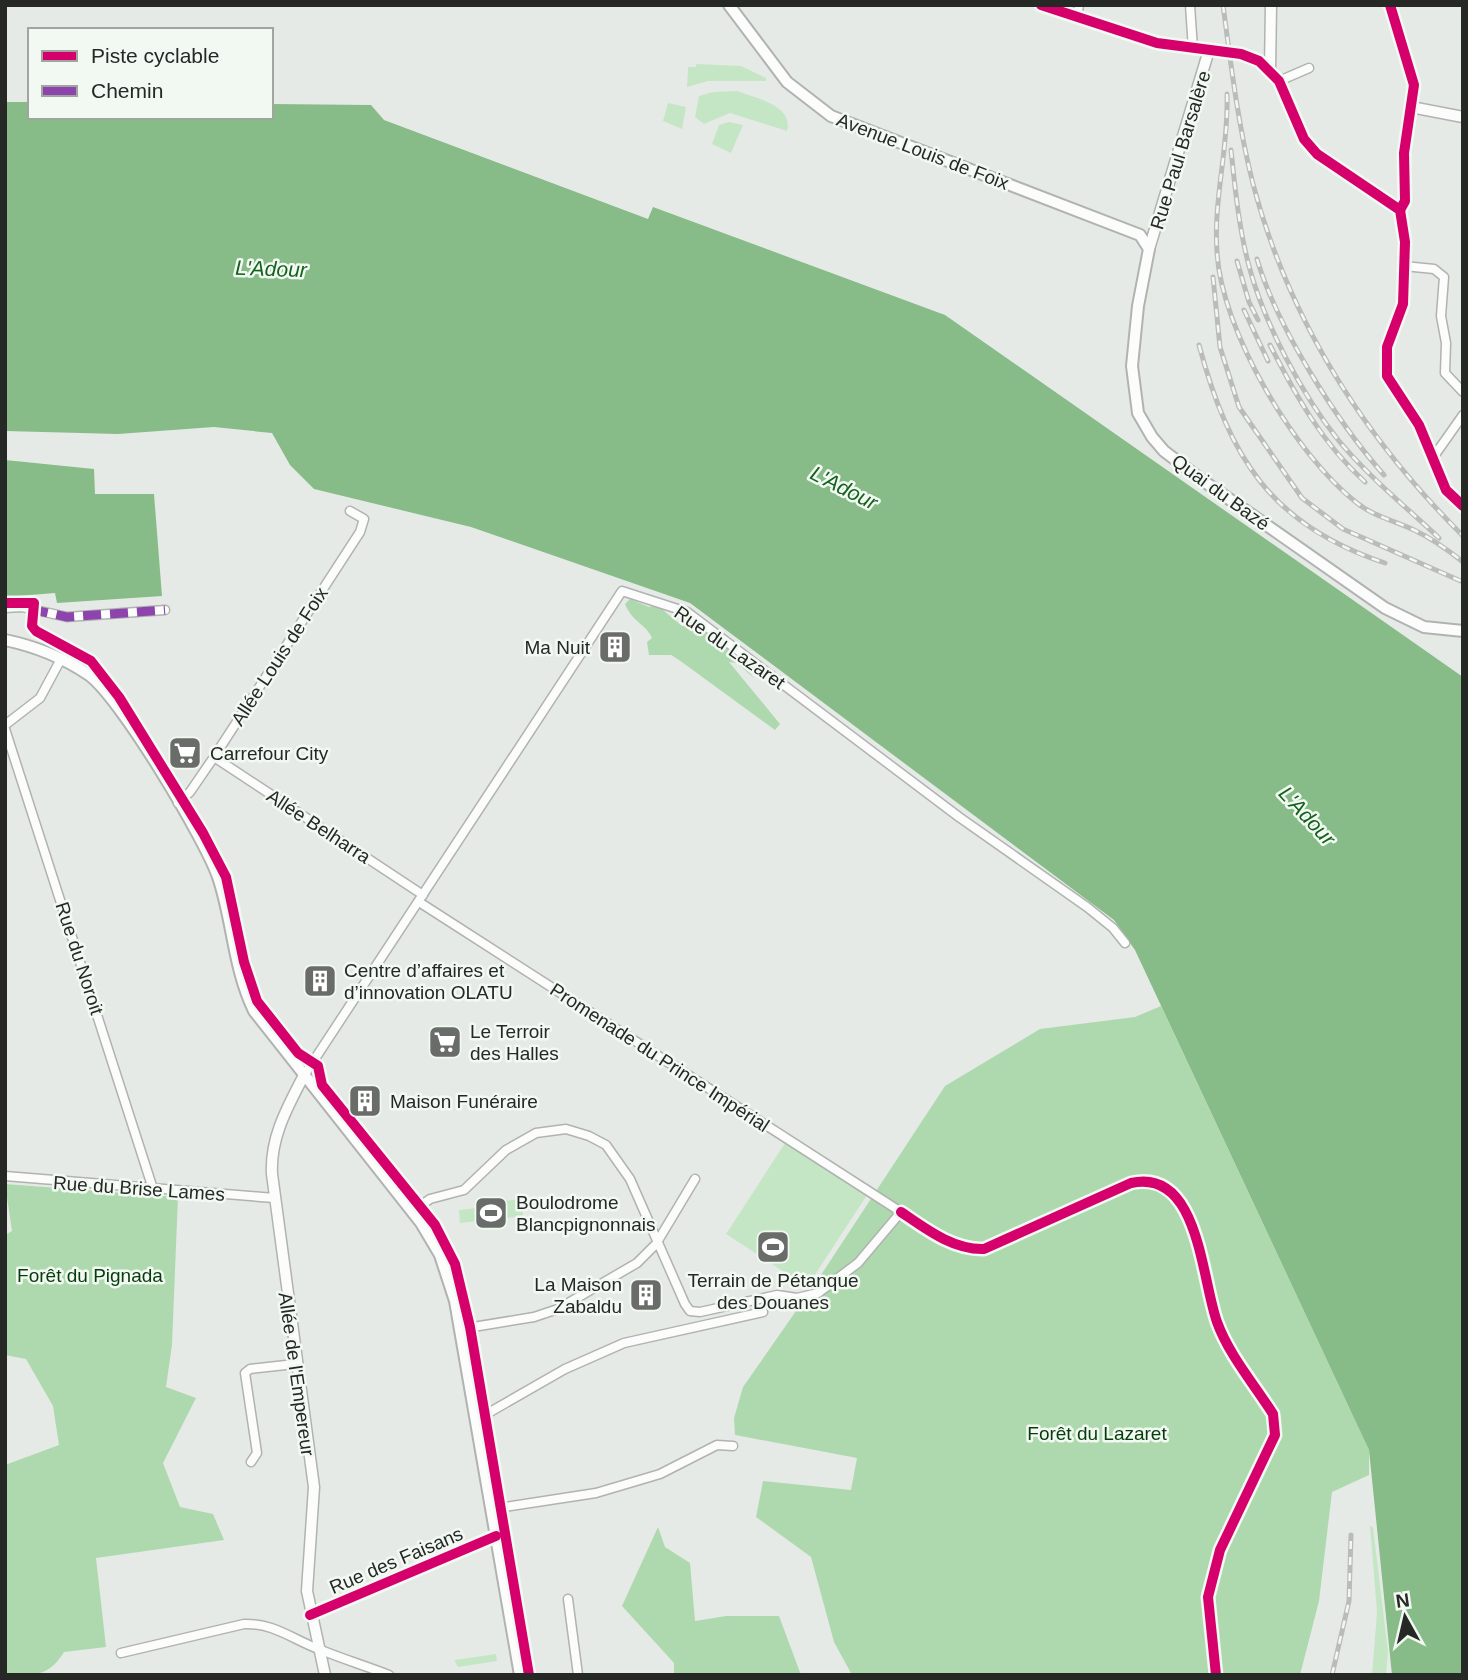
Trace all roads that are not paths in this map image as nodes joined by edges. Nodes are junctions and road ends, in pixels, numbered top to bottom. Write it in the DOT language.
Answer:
graph roads {
  1 [pos="729,5"];
  2 [pos="1041,5"];
  3 [pos="1079,5"];
  4 [pos="1190,5"];
  5 [pos="1271,5"];
  6 [pos="1390,5"];
  7 [pos="1077,17"];
  8 [pos="1193,49"];
  9 [pos="1209,50"];
  10 [pos="1309,68"];
  11 [pos="1270,70"];
  12 [pos="1279,81"];
  13 [pos="1411,107"];
  14 [pos="1463,117"];
  15 [pos="1400,210"];
  16 [pos="1149,249"];
  17 [pos="1404,266"];
  18 [pos="1463,392"];
  19 [pos="1463,415"];
  20 [pos="1432,459"];
  21 [pos="1462,505"];
  22 [pos="349,511"];
  23 [pos="5,608"];
  24 [pos="165,610"];
  25 [pos="1463,631"];
  26 [pos="5,640"];
  27 [pos="61,659"];
  28 [pos="5,727"];
  29 [pos="214,757"];
  30 [pos="178,803"];
  31 [pos="421,898"];
  32 [pos="1125,943"];
  33 [pos="303,1077"];
  34 [pos="5,1177"];
  35 [pos="695,1179"];
  36 [pos="153,1189"];
  37 [pos="274,1198"];
  38 [pos="412,1212"];
  39 [pos="656,1244"];
  40 [pos="763,1312"];
  41 [pos="461,1329"];
  42 [pos="295,1364"];
  43 [pos="476,1420"];
  44 [pos="733,1446"];
  45 [pos="251,1462"];
  46 [pos="492,1508"];
  47 [pos="496,1536"];
  48 [pos="568,1599"];
  49 [pos="310,1615"];
  50 [pos="319,1650"];
  51 [pos="121,1653"];
  52 [pos="325,1675"];
  53 [pos="389,1675"];
  54 [pos="520,1675"];
  55 [pos="578,1675"];
  1 -- 16 [label="main road, Avenue Louis de Foix"];
  2 -- 7 [label="street"];
  3 -- 7 [label="street"];
  4 -- 8 [label="street"];
  5 -- 11 [label="street"];
  6 -- 13 [label="street"];
  7 -- 8 [label="street"];
  8 -- 9 [label="street"];
  9 -- 11 [label="street"];
  9 -- 16 [label="street, Rue Paul Barsalère"];
  10 -- 12 [label="street"];
  11 -- 12 [label="street"];
  12 -- 15 [label="street"];
  13 -- 14 [label="street"];
  13 -- 15 [label="street"];
  15 -- 17 [label="street"];
  16 -- 25 [label="main road, Quai du Bazé"];
  17 -- 18 [label="street"];
  17 -- 20 [label="street"];
  19 -- 20 [label="street"];
  20 -- 21 [label="street"];
  22 -- 29 [label="street, Allée Louis de Foix"];
  23 -- 24 [label="street"];
  26 -- 27 [label="main road"];
  27 -- 28 [label="street"];
  27 -- 30 [label="main road"];
  28 -- 36 [label="street, Rue du Noroit"];
  29 -- 30 [label="street, Allée Louis de Foix"];
  29 -- 31 [label="street, Allée Belharra"];
  30 -- 33 [label="main road"];
  31 -- 32 [label="street, Rue du Lazaret"];
  31 -- 33 [label="street, Rue du Lazaret"];
  31 -- 39 [label="street, Promenade du Prince Impérial"];
  33 -- 37 [label="street, Allée de l'Empereur"];
  33 -- 38 [label="main road"];
  34 -- 36 [label="street, Rue du Brise Lames"];
  35 -- 39 [label="street"];
  36 -- 37 [label="street, Rue du Brise Lames"];
  37 -- 42 [label="street, Allée de l'Empereur"];
  38 -- 39 [label="street"];
  38 -- 41 [label="main road"];
  39 -- 41 [label="street"];
  40 -- 43 [label="street"];
  41 -- 43 [label="main road"];
  42 -- 45 [label="street"];
  42 -- 49 [label="street, Allée de l'Empereur"];
  43 -- 46 [label="main road"];
  44 -- 46 [label="street"];
  46 -- 47 [label="main road"];
  47 -- 49 [label="street, Rue des Faisans"];
  47 -- 54 [label="main road"];
  48 -- 55 [label="street"];
  49 -- 50 [label="street, Allée de l'Empereur"];
  50 -- 51 [label="street"];
  50 -- 52 [label="street, Allée de l'Empereur"];
  50 -- 53 [label="street"];
}
